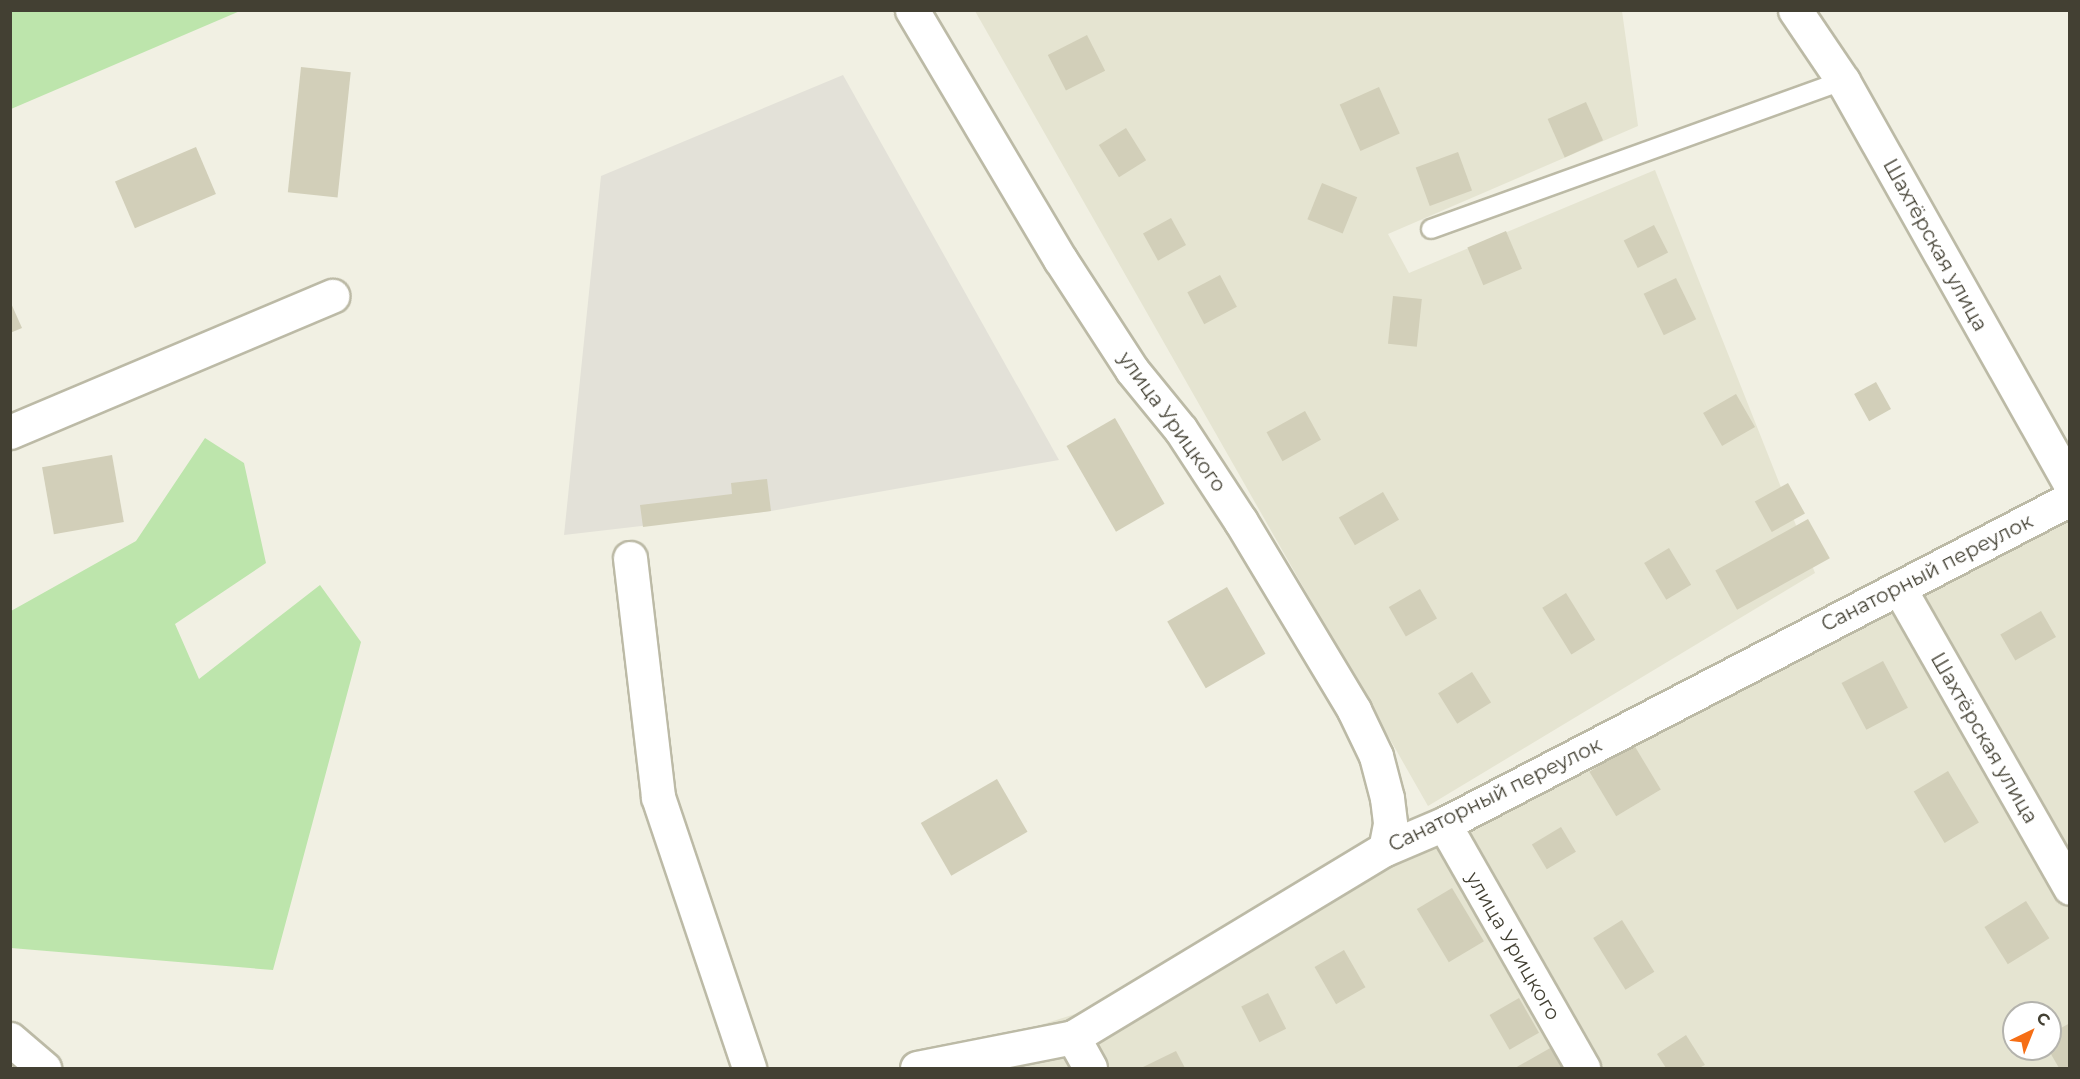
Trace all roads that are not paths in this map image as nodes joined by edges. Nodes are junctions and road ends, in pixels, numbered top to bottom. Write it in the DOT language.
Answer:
graph roads {
  1 [pos="912,10"];
  2 [pos="1795,10"];
  3 [pos="1843,81"];
  4 [pos="1431,230"];
  5 [pos="332,296"];
  6 [pos="10,432"];
  7 [pos="2070,484"];
  8 [pos="2070,499"];
  9 [pos="630,558"];
  10 [pos="1899,588"];
  11 [pos="1444,824"];
  12 [pos="1385,849"];
  13 [pos="2070,888"];
  14 [pos="1073,1037"];
  15 [pos="10,1039"];
  16 [pos="44,1068"];
  17 [pos="749,1068"];
  18 [pos="917,1068"];
  19 [pos="1090,1068"];
  20 [pos="1583,1068"];
  1 -- 12 [label="street, улица Урицкого"];
  2 -- 3 [label="street, Шахтёрская улица"];
  3 -- 4 [label="lane"];
  3 -- 7 [label="street, Шахтёрская улица"];
  5 -- 6 [label="street"];
  8 -- 10 [label="street, Санаторный переулок"];
  9 -- 17 [label="street"];
  10 -- 11 [label="street, Санаторный переулок"];
  10 -- 13 [label="street, Шахтёрская улица"];
  11 -- 12 [label="street, Санаторный переулок"];
  11 -- 20 [label="street, улица Урицкого"];
  12 -- 14 [label="street, Санаторный переулок"];
  14 -- 18 [label="street, Санаторный переулок"];
  14 -- 19 [label="street"];
  15 -- 16 [label="street"];
}
